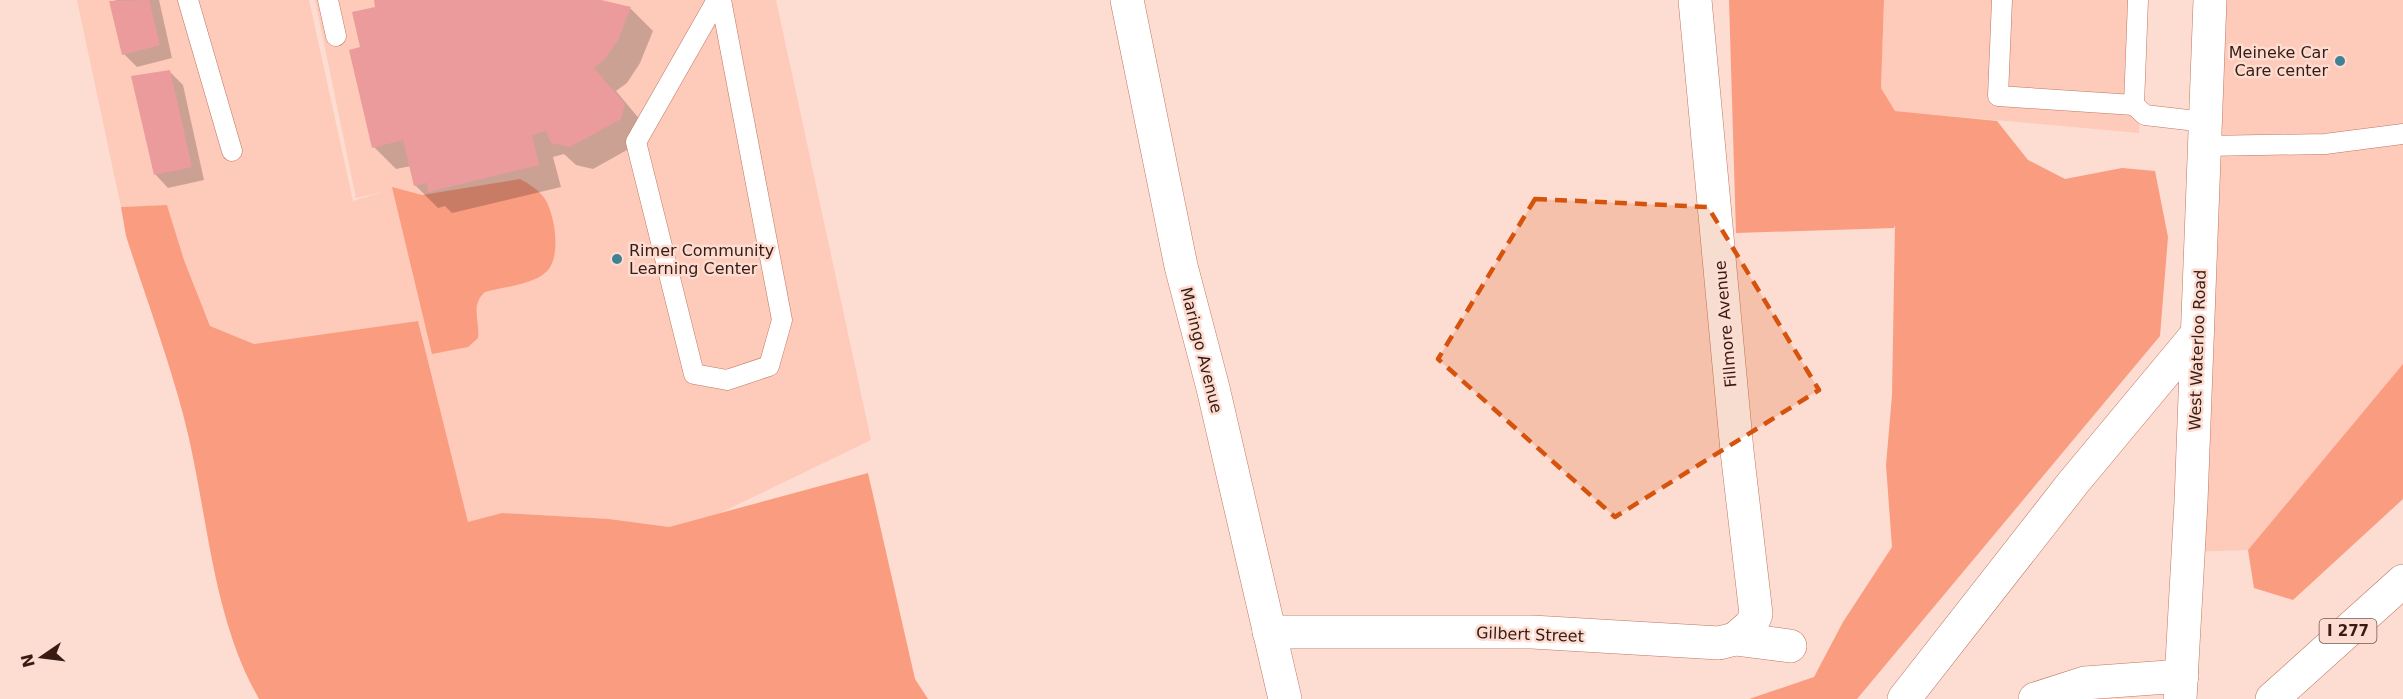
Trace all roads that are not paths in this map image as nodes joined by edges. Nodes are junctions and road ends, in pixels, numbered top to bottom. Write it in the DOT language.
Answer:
graph roads {
  1 [pos="188,0"];
  2 [pos="328,0"];
  3 [pos="719,0"];
  4 [pos="1126,0"];
  5 [pos="1695,0"];
  6 [pos="2002,0"];
  7 [pos="2138,0"];
  8 [pos="2210,0"];
  9 [pos="336,36"];
  10 [pos="2134,105"];
  11 [pos="2205,134"];
  12 [pos="2403,134"];
  13 [pos="232,151"];
  14 [pos="2197,334"];
  15 [pos="2403,581"];
  16 [pos="1269,632"];
  17 [pos="1735,639"];
  18 [pos="1790,646"];
  19 [pos="2181,687"];
  20 [pos="2282,690"];
  21 [pos="1285,699"];
  22 [pos="1904,699"];
  23 [pos="2035,699"];
  1 -- 13 [label="lane"];
  2 -- 9 [label="lane"];
  3 -- 3 [label="lane"];
  4 -- 16 [label="main road, Maringo Avenue"];
  5 -- 17 [label="main road, Fillmore Avenue"];
  6 -- 10 [label="lane"];
  7 -- 10 [label="lane"];
  8 -- 11 [label="main road, West Waterloo Road"];
  10 -- 11 [label="lane"];
  11 -- 12 [label="lane"];
  11 -- 14 [label="main road, West Waterloo Road"];
  14 -- 19 [label="main road, West Waterloo Road"];
  14 -- 22 [label="main road"];
  15 -- 20 [label="main road, I 277"];
  16 -- 17 [label="main road, Gilbert Street"];
  16 -- 21 [label="main road, Maringo Avenue"];
  17 -- 18 [label="main road, Gilbert Street"];
  19 -- 23 [label="main road"];
}
